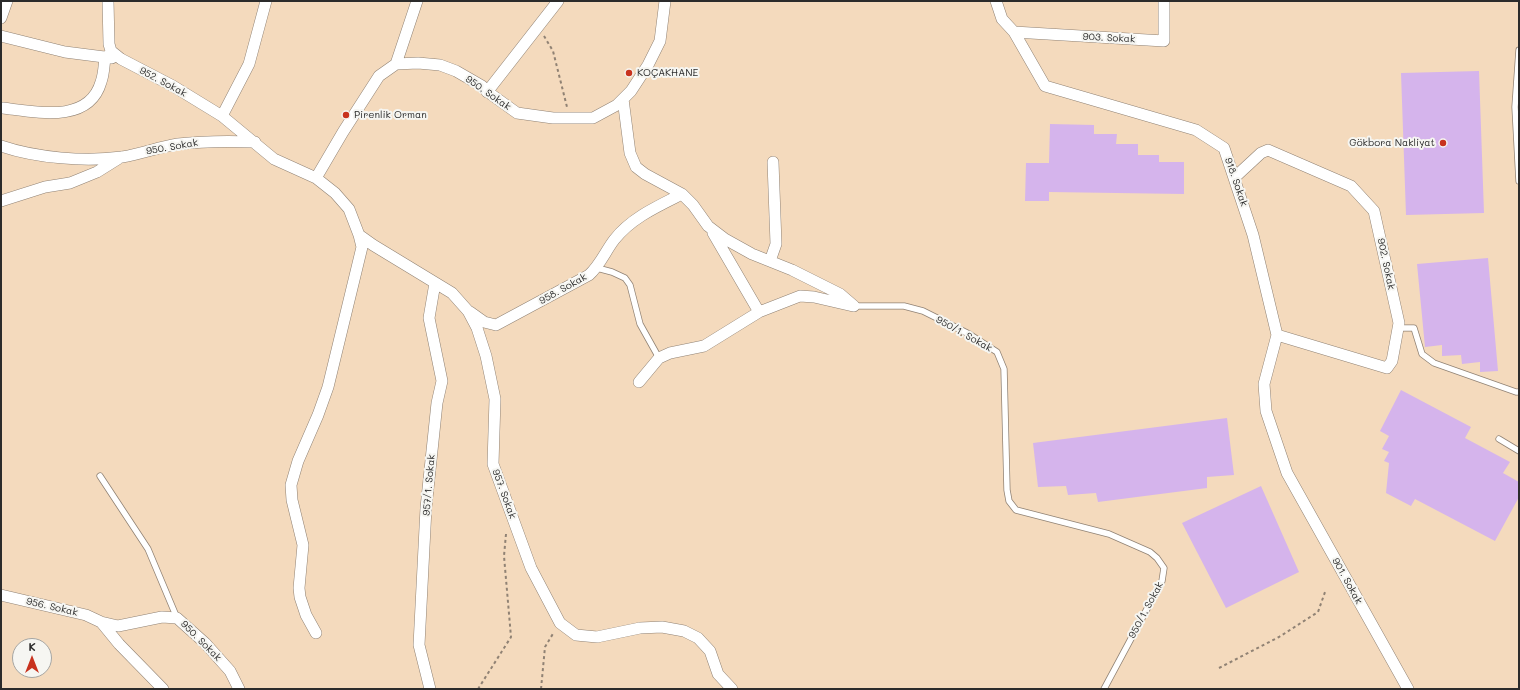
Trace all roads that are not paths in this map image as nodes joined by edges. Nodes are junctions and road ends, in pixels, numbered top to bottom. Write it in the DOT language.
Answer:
graph roads {
  1 [pos="7,1"];
  2 [pos="108,1"];
  3 [pos="266,1"];
  4 [pos="417,1"];
  5 [pos="558,1"];
  6 [pos="664,1"];
  7 [pos="996,1"];
  8 [pos="1164,1"];
  9 [pos="1,18"];
  10 [pos="1014,32"];
  11 [pos="1,36"];
  12 [pos="1519,50"];
  13 [pos="105,57"];
  14 [pos="120,59"];
  15 [pos="396,64"];
  16 [pos="487,92"];
  17 [pos="623,99"];
  18 [pos="3,108"];
  19 [pos="222,116"];
  20 [pos="255,142"];
  21 [pos="1,146"];
  22 [pos="121,157"];
  23 [pos="773,162"];
  24 [pos="316,178"];
  25 [pos="1234,178"];
  26 [pos="1519,180"];
  27 [pos="682,194"];
  28 [pos="1,201"];
  29 [pos="708,226"];
  30 [pos="359,235"];
  31 [pos="770,261"];
  32 [pos="597,268"];
  33 [pos="435,283"];
  34 [pos="854,306"];
  35 [pos="468,311"];
  36 [pos="759,312"];
  37 [pos="1398,328"];
  38 [pos="1277,335"];
  39 [pos="659,358"];
  40 [pos="639,382"];
  41 [pos="1519,392"];
  42 [pos="1499,439"];
  43 [pos="1519,451"];
  44 [pos="1287,473"];
  45 [pos="100,476"];
  46 [pos="1,595"];
  47 [pos="178,618"];
  48 [pos="102,622"];
  49 [pos="316,633"];
  50 [pos="163,689"];
  51 [pos="239,689"];
  52 [pos="430,689"];
  53 [pos="732,689"];
  54 [pos="1104,689"];
  55 [pos="1408,689"];
  1 -- 9 [label="street"];
  2 -- 14 [label="street, 952. Sokak"];
  3 -- 19 [label="street"];
  4 -- 15 [label="street"];
  5 -- 16 [label="street"];
  6 -- 17 [label="street, 950. Sokak"];
  7 -- 10 [label="street, 918. Sokak"];
  8 -- 10 [label="street, 903. Sokak"];
  10 -- 25 [label="street, 918. Sokak"];
  11 -- 13 [label="street"];
  12 -- 26 [label="lane"];
  13 -- 14 [label="street"];
  13 -- 18 [label="street"];
  14 -- 19 [label="street, 952. Sokak"];
  15 -- 16 [label="street, 950. Sokak"];
  15 -- 24 [label="street"];
  16 -- 17 [label="street, 950. Sokak"];
  17 -- 27 [label="street"];
  19 -- 20 [label="street, 952. Sokak"];
  20 -- 22 [label="street, 950. Sokak"];
  20 -- 24 [label="street"];
  21 -- 22 [label="street, 950. Sokak"];
  22 -- 28 [label="street"];
  23 -- 31 [label="street"];
  24 -- 30 [label="street"];
  25 -- 37 [label="street, 902. Sokak"];
  25 -- 38 [label="street, 918. Sokak"];
  27 -- 29 [label="street"];
  27 -- 32 [label="street, 958. Sokak"];
  29 -- 31 [label="street"];
  29 -- 36 [label="street"];
  30 -- 33 [label="street, 957. Sokak"];
  30 -- 49 [label="street"];
  31 -- 34 [label="street"];
  32 -- 35 [label="street, 958. Sokak"];
  32 -- 39 [label="lane"];
  33 -- 35 [label="street, 957. Sokak"];
  33 -- 52 [label="street, 957/1. Sokak"];
  34 -- 36 [label="street"];
  34 -- 54 [label="lane, 950/1. Sokak"];
  35 -- 53 [label="street, 957. Sokak"];
  36 -- 39 [label="street"];
  37 -- 38 [label="street, 902. Sokak"];
  37 -- 41 [label="lane"];
  38 -- 44 [label="street, 918. Sokak"];
  39 -- 40 [label="street"];
  42 -- 43 [label="lane"];
  44 -- 55 [label="street, 901. Sokak"];
  45 -- 47 [label="lane"];
  46 -- 48 [label="street, 956. Sokak"];
  47 -- 48 [label="street, 950. Sokak"];
  47 -- 51 [label="street, 950. Sokak"];
  48 -- 50 [label="street"];
}
